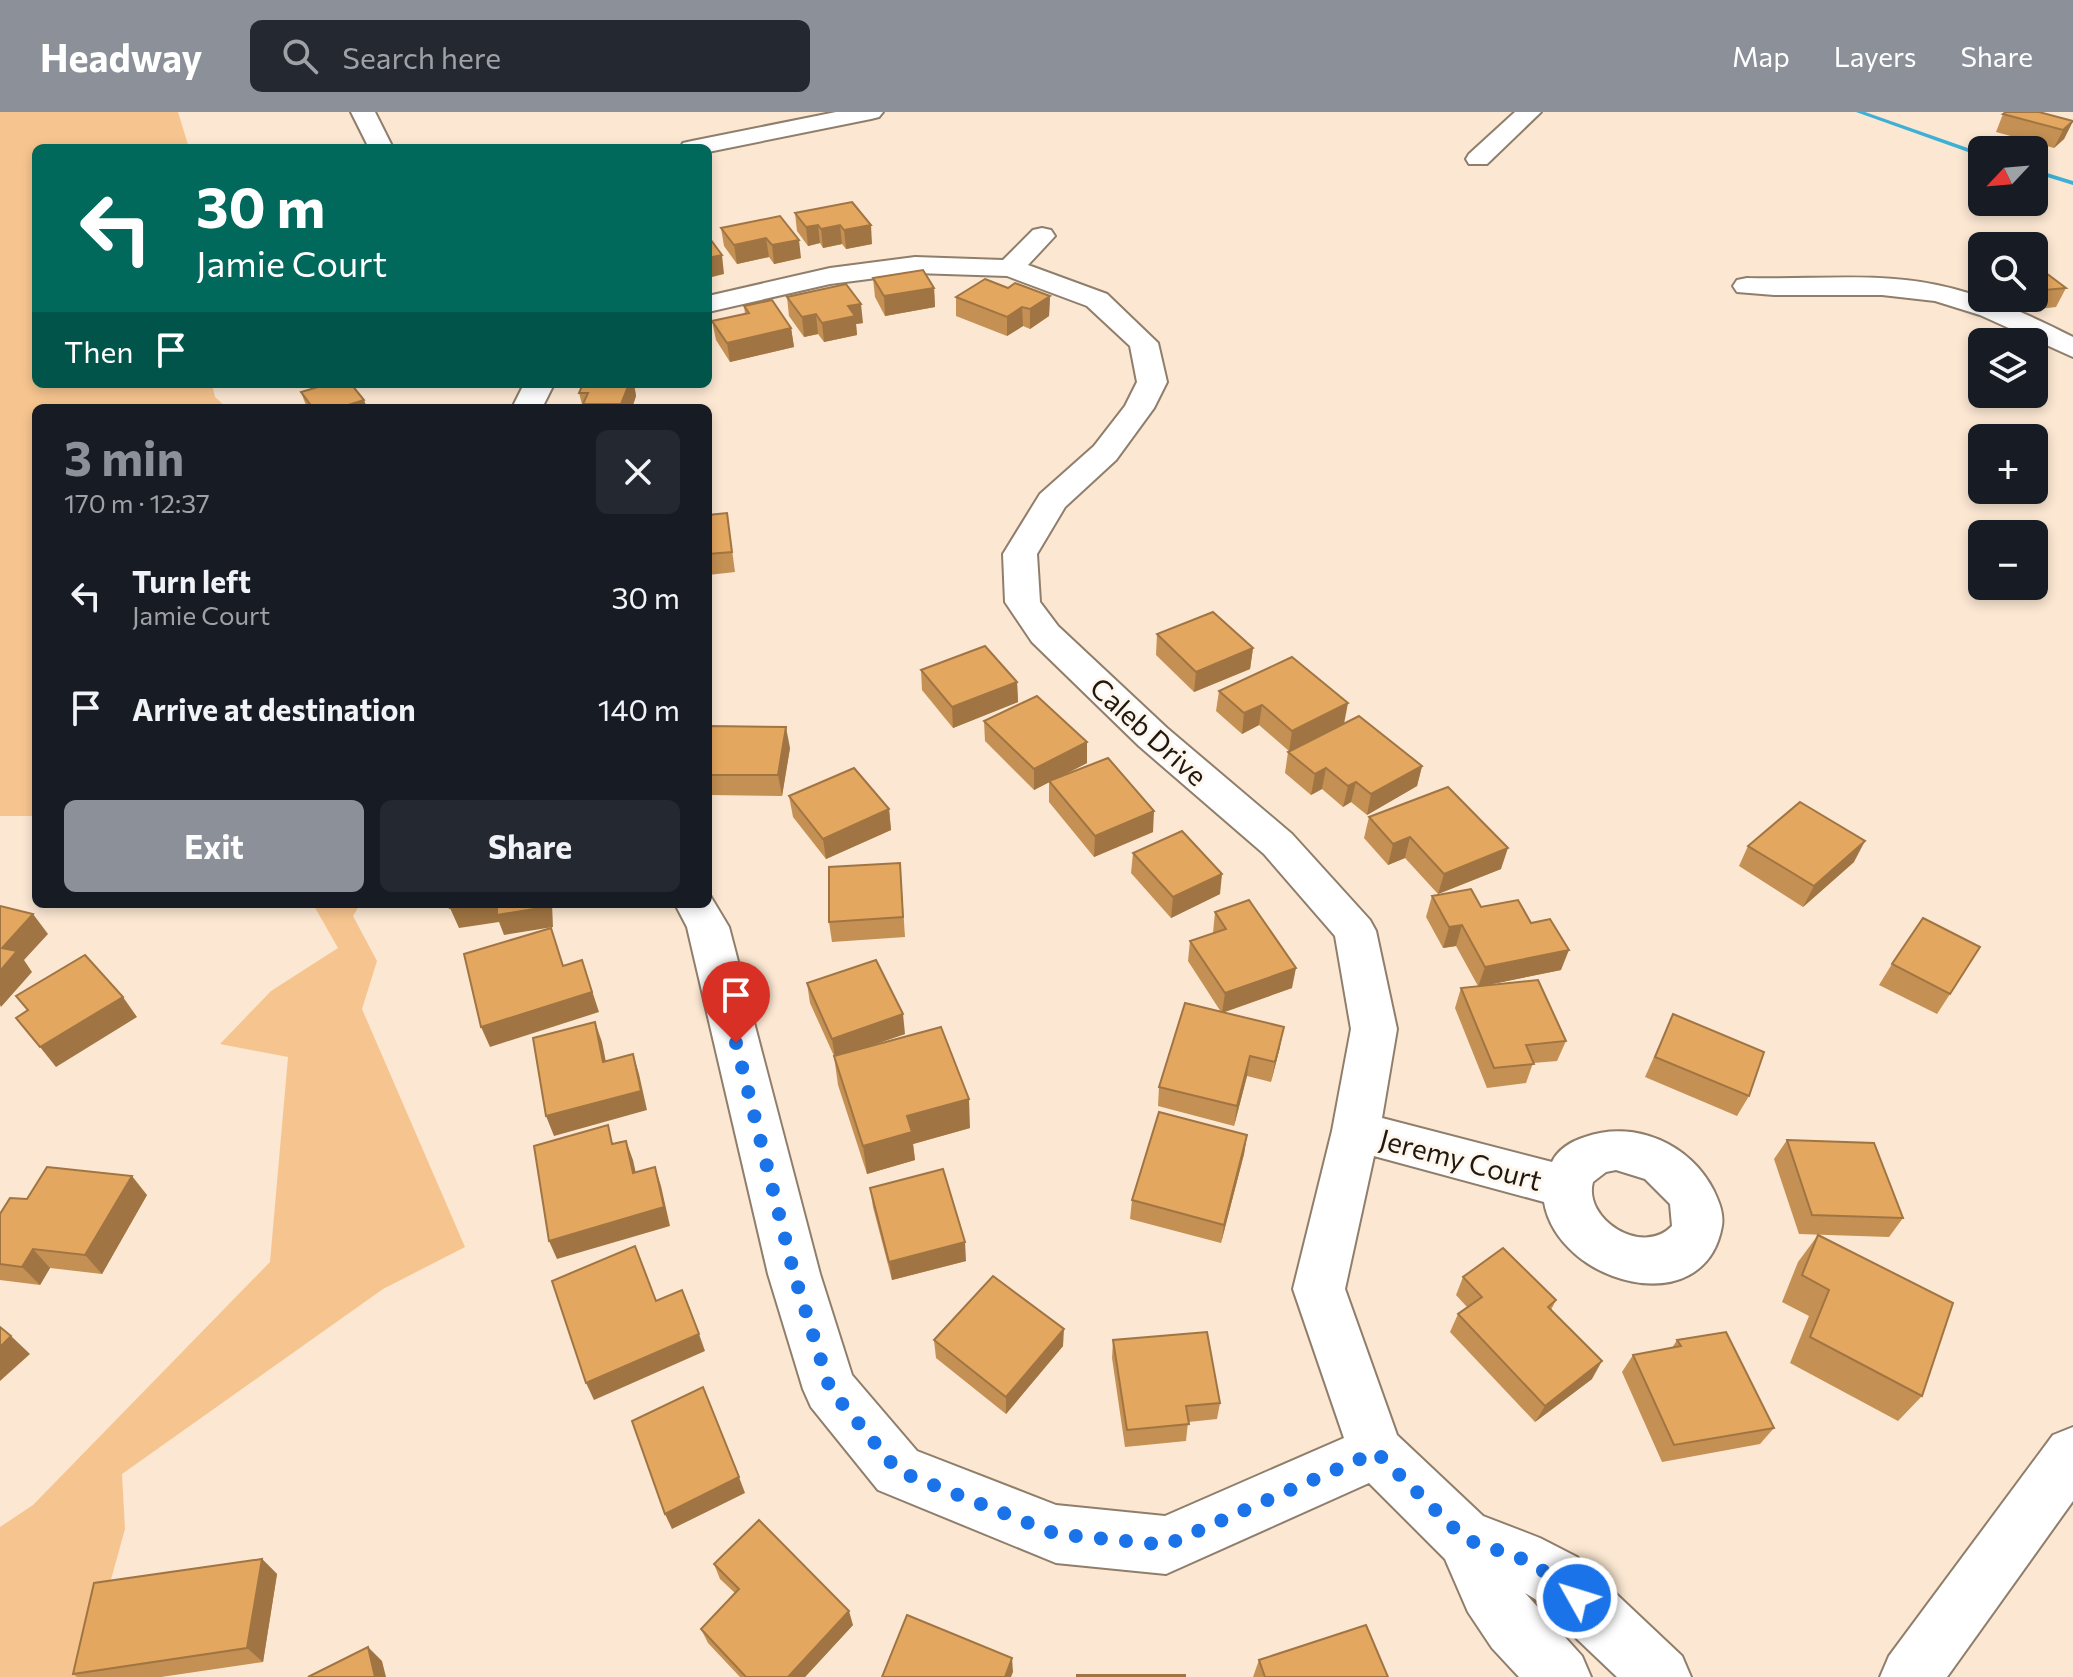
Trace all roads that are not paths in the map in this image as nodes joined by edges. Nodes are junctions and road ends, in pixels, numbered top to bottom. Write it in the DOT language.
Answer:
graph roads {
  1 [pos="363,112"];
  2 [pos="871,112"];
  3 [pos="1529,112"];
  4 [pos="379,144"];
  5 [pos="712,144"];
  6 [pos="1478,159"];
  7 [pos="1042,236"];
  8 [pos="1010,268"];
  9 [pos="1747,286"];
  10 [pos="712,303"];
  11 [pos="2073,348"];
  12 [pos="698,908"];
  13 [pos="1356,1131"];
  14 [pos="1567,1187"];
  15 [pos="1376,1452"];
  16 [pos="2073,1454"];
  17 [pos="1465,1539"];
  18 [pos="1561,1677"];
  19 [pos="1661,1677"];
  20 [pos="1910,1677"];
  1 -- 4 [label="street"];
  2 -- 5 [label="street"];
  3 -- 6 [label="street"];
  7 -- 8 [label="street"];
  8 -- 10 [label="street, Caleb Drive"];
  8 -- 13 [label="street, Caleb Drive"];
  9 -- 11 [label="street"];
  12 -- 15 [label="street"];
  13 -- 14 [label="street, Jeremy Court"];
  13 -- 15 [label="street, Caleb Drive"];
  15 -- 17 [label="street, Caleb Drive"];
  16 -- 20 [label="street"];
  17 -- 18 [label="street, Caleb Drive"];
  17 -- 19 [label="street, Caleb Drive"];
}
